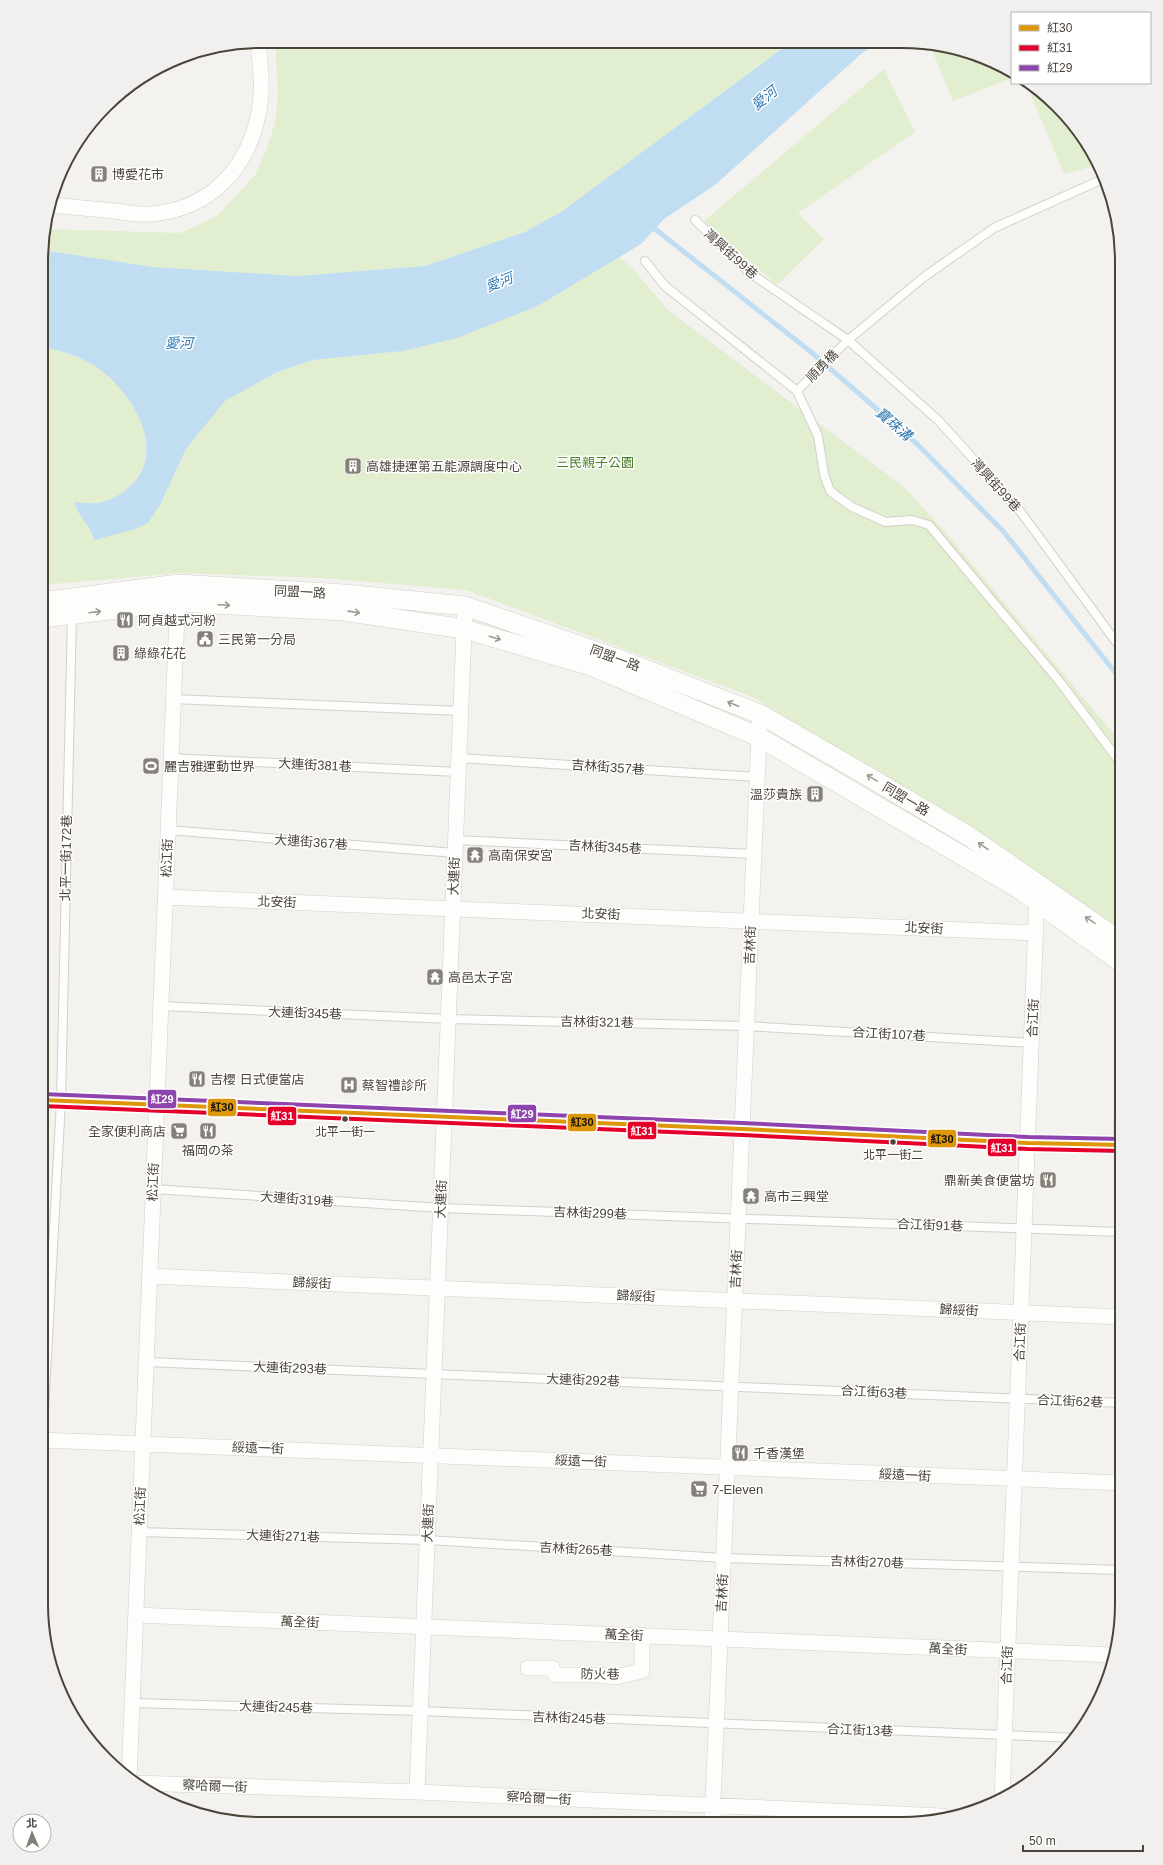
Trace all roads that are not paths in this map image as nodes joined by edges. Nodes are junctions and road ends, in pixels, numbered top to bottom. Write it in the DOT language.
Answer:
graph roads {
  1 [pos="259,48"];
  2 [pos="1099,181"];
  3 [pos="56,204"];
  4 [pos="695,220"];
  5 [pos="645,261"];
  6 [pos="848,340"];
  7 [pos="797,391"];
  8 [pos="178,593"];
  9 [pos="48,602"];
  10 [pos="465,606"];
  11 [pos="72,615"];
  12 [pos="48,617"];
  13 [pos="464,629"];
  14 [pos="1115,640"];
  15 [pos="173,699"];
  16 [pos="461,711"];
  17 [pos="760,714"];
  18 [pos="759,737"];
  19 [pos="1115,756"];
  20 [pos="171,758"];
  21 [pos="459,765"];
  22 [pos="757,777"];
  23 [pos="168,830"];
  24 [pos="455,846"];
  25 [pos="754,854"];
  26 [pos="1037,893"];
  27 [pos="165,897"];
  28 [pos="453,909"];
  29 [pos="751,920"];
  30 [pos="1036,933"];
  31 [pos="1115,938"];
  32 [pos="1115,957"];
  33 [pos="161,1006"];
  34 [pos="449,1019"];
  35 [pos="746,1026"];
  36 [pos="1032,1043"];
  37 [pos="48,1100"];
  38 [pos="61,1101"];
  39 [pos="157,1105"];
  40 [pos="445,1117"];
  41 [pos="742,1129"];
  42 [pos="1028,1143"];
  43 [pos="1115,1145"];
  44 [pos="153,1189"];
  45 [pos="441,1208"];
  46 [pos="738,1218"];
  47 [pos="1024,1229"];
  48 [pos="1115,1232"];
  49 [pos="149,1276"];
  50 [pos="438,1288"];
  51 [pos="735,1300"];
  52 [pos="1021,1313"];
  53 [pos="1115,1317"];
  54 [pos="48,1333"];
  55 [pos="146,1362"];
  56 [pos="434,1373"];
  57 [pos="731,1386"];
  58 [pos="1018,1399"];
  59 [pos="1115,1403"];
  60 [pos="48,1440"];
  61 [pos="143,1444"];
  62 [pos="431,1455"];
  63 [pos="728,1467"];
  64 [pos="1014,1480"];
  65 [pos="1115,1483"];
  66 [pos="139,1532"];
  67 [pos="428,1540"];
  68 [pos="724,1558"];
  69 [pos="1011,1567"];
  70 [pos="1115,1570"];
  71 [pos="136,1615"];
  72 [pos="424,1627"];
  73 [pos="642,1635"];
  74 [pos="720,1638"];
  75 [pos="1007,1652"];
  76 [pos="1109,1656"];
  77 [pos="528,1668"];
  78 [pos="132,1703"];
  79 [pos="421,1711"];
  80 [pos="717,1724"];
  81 [pos="1004,1736"];
  82 [pos="1068,1738"];
  83 [pos="129,1771"];
  84 [pos="147,1783"];
  85 [pos="1002,1791"];
  86 [pos="418,1792"];
  87 [pos="713,1806"];
  88 [pos="927,1815"];
  89 [pos="712,1817"];
  1 -- 3 [label="street"];
  2 -- 6 [label="lane"];
  4 -- 6 [label="lane, 灣興街99巷"];
  5 -- 7 [label="lane"];
  6 -- 7 [label="lane, 順勇橋"];
  6 -- 14 [label="lane, 灣興街99巷"];
  7 -- 19 [label="lane"];
  8 -- 9 [label="street, 同盟一路"];
  8 -- 10 [label="street, 同盟一路"];
  11 -- 8 [label="street, 同盟一路, one-way"];
  8 -- 13 [label="street, 同盟一路, one-way"];
  8 -- 15 [label="street, 松江街"];
  10 -- 13 [label="street, 大連街"];
  17 -- 10 [label="street, 同盟一路, one-way"];
  11 -- 12 [label="street, 同盟一路"];
  11 -- 38 [label="lane, 北平一街172巷"];
  13 -- 16 [label="street, 大連街"];
  13 -- 18 [label="street, 同盟一路, one-way"];
  15 -- 16 [label="lane"];
  15 -- 20 [label="street, 松江街"];
  16 -- 21 [label="street, 大連街"];
  17 -- 18 [label="street, 吉林街"];
  26 -- 17 [label="street, 同盟一路, one-way"];
  18 -- 22 [label="street, 吉林街"];
  18 -- 26 [label="street, 同盟一路"];
  20 -- 21 [label="lane, 大連街381巷"];
  20 -- 23 [label="street, 松江街"];
  21 -- 22 [label="lane, 吉林街357巷"];
  21 -- 24 [label="street, 大連街"];
  22 -- 25 [label="street, 吉林街"];
  23 -- 24 [label="lane, 大連街367巷"];
  23 -- 27 [label="street, 松江街"];
  24 -- 25 [label="lane, 吉林街345巷"];
  24 -- 28 [label="street, 大連街"];
  25 -- 29 [label="street, 吉林街"];
  26 -- 30 [label="street, 合江街"];
  31 -- 26 [label="street, 同盟一路, one-way"];
  26 -- 32 [label="street, 同盟一路"];
  27 -- 28 [label="street, 北安街"];
  27 -- 33 [label="street, 松江街"];
  28 -- 29 [label="street, 北安街"];
  28 -- 34 [label="street, 大連街"];
  29 -- 30 [label="street, 北安街"];
  29 -- 35 [label="street, 吉林街"];
  30 -- 36 [label="street, 合江街"];
  33 -- 34 [label="lane, 大連街345巷"];
  33 -- 39 [label="street, 松江街"];
  34 -- 35 [label="lane, 吉林街321巷"];
  34 -- 40 [label="street, 大連街"];
  35 -- 36 [label="lane, 合江街107巷"];
  35 -- 41 [label="street, 吉林街"];
  36 -- 42 [label="street, 合江街"];
  37 -- 38 [label="street"];
  38 -- 39 [label="street"];
  38 -- 54 [label="lane, 北平一街172巷"];
  39 -- 40 [label="street"];
  39 -- 44 [label="street, 松江街"];
  40 -- 41 [label="street"];
  40 -- 45 [label="street, 大連街"];
  41 -- 42 [label="street"];
  41 -- 46 [label="street, 吉林街"];
  42 -- 43 [label="street"];
  42 -- 47 [label="street, 合江街"];
  44 -- 45 [label="lane, 大連街319巷"];
  44 -- 49 [label="street, 松江街"];
  45 -- 46 [label="lane, 吉林街299巷"];
  45 -- 50 [label="street, 大連街"];
  46 -- 47 [label="lane, 合江街91巷"];
  46 -- 51 [label="street, 吉林街"];
  47 -- 48 [label="lane, 合江街91巷"];
  47 -- 52 [label="street, 合江街"];
  49 -- 50 [label="street, 歸綏街"];
  49 -- 55 [label="street, 松江街"];
  50 -- 51 [label="street, 歸綏街"];
  50 -- 56 [label="street, 大連街"];
  51 -- 52 [label="street, 歸綏街"];
  51 -- 57 [label="street, 吉林街"];
  52 -- 53 [label="street, 歸綏街"];
  52 -- 58 [label="street, 合江街"];
  55 -- 56 [label="lane, 大連街293巷"];
  55 -- 61 [label="street, 松江街"];
  56 -- 57 [label="lane, 大連街292巷"];
  56 -- 62 [label="street, 大連街"];
  57 -- 58 [label="lane, 合江街63巷"];
  57 -- 63 [label="street, 吉林街"];
  58 -- 59 [label="lane, 合江街62巷"];
  58 -- 64 [label="street, 合江街"];
  60 -- 61 [label="street, 綏遠一街"];
  61 -- 62 [label="street, 綏遠一街"];
  61 -- 66 [label="street, 松江街"];
  62 -- 63 [label="street, 綏遠一街"];
  62 -- 67 [label="street, 大連街"];
  63 -- 64 [label="street, 綏遠一街"];
  63 -- 68 [label="street, 吉林街"];
  64 -- 65 [label="street, 綏遠一街"];
  64 -- 69 [label="street, 合江街"];
  66 -- 67 [label="lane, 大連街271巷"];
  66 -- 71 [label="street, 松江街"];
  67 -- 68 [label="lane, 吉林街265巷"];
  67 -- 72 [label="street, 大連街"];
  68 -- 69 [label="lane, 吉林街270巷"];
  68 -- 74 [label="street, 吉林街"];
  69 -- 70 [label="lane, 吉林街270巷"];
  69 -- 75 [label="street, 合江街"];
  71 -- 72 [label="street, 萬全街"];
  71 -- 78 [label="street, 松江街"];
  72 -- 73 [label="street, 萬全街"];
  72 -- 79 [label="street, 大連街"];
  73 -- 74 [label="street, 萬全街"];
  73 -- 77 [label="street, 防火巷"];
  74 -- 75 [label="street, 萬全街"];
  74 -- 80 [label="street, 吉林街"];
  75 -- 76 [label="street, 萬全街"];
  75 -- 81 [label="street, 合江街"];
  78 -- 79 [label="lane, 大連街245巷"];
  78 -- 83 [label="street, 松江街"];
  79 -- 80 [label="lane, 吉林街245巷"];
  79 -- 86 [label="street, 大連街"];
  80 -- 81 [label="lane, 合江街13巷"];
  80 -- 87 [label="street, 吉林街"];
  81 -- 82 [label="lane, 合江街13巷"];
  81 -- 85 [label="street, 合江街"];
  84 -- 86 [label="street, 察哈爾一街"];
  86 -- 87 [label="street, 察哈爾一街"];
  87 -- 88 [label="street, 察哈爾一街"];
  87 -- 89 [label="street, 吉林街"];
}
